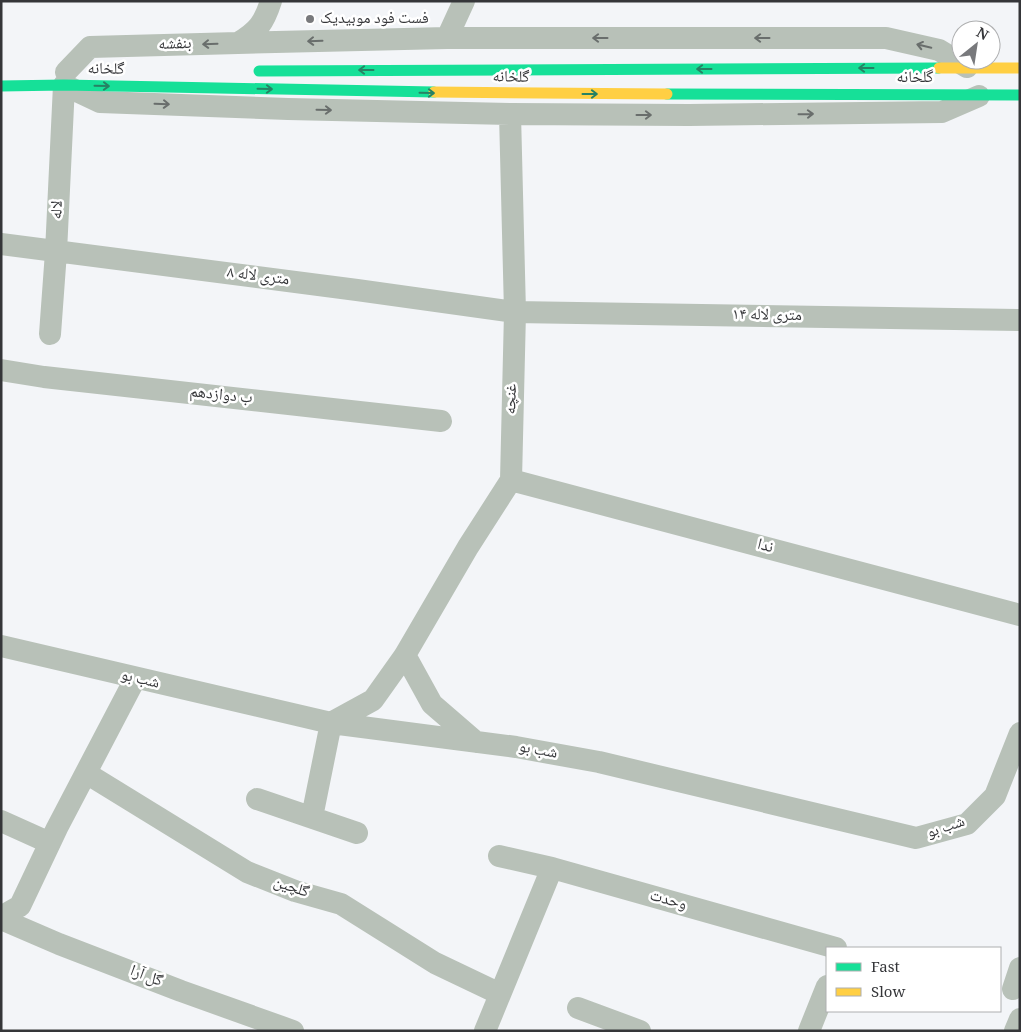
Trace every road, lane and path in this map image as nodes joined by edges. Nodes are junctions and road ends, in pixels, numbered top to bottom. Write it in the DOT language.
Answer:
graph roads {
  1 [pos="271,1"];
  2 [pos="464,1"];
  3 [pos="447,38"];
  4 [pos="238,43"];
  5 [pos="951,58"];
  6 [pos="951,68"];
  7 [pos="1001,68"];
  8 [pos="1020,68"];
  9 [pos="244,71"];
  10 [pos="68,75"];
  11 [pos="1,86"];
  12 [pos="982,95"];
  13 [pos="1020,95"];
  14 [pos="510,114"];
  15 [pos="1,244"];
  16 [pos="56,252"];
  17 [pos="515,312"];
  18 [pos="1020,320"];
  19 [pos="50,334"];
  20 [pos="1,370"];
  21 [pos="441,421"];
  22 [pos="510,480"];
  23 [pos="1020,615"];
  24 [pos="1,646"];
  25 [pos="405,655"];
  26 [pos="136,679"];
  27 [pos="331,723"];
  28 [pos="1020,733"];
  29 [pos="476,742"];
  30 [pos="86,773"];
  31 [pos="257,800"];
  32 [pos="312,817"];
  33 [pos="1,821"];
  34 [pos="358,833"];
  35 [pos="50,843"];
  36 [pos="499,856"];
  37 [pos="552,868"];
  38 [pos="1,918"];
  39 [pos="832,947"];
  40 [pos="1020,968"];
  41 [pos="826,988"];
  42 [pos="1011,988"];
  43 [pos="500,994"];
  44 [pos="578,1008"];
  45 [pos="1020,1019"];
  46 [pos="293,1031"];
  47 [pos="484,1031"];
  48 [pos="640,1031"];
  49 [pos="809,1031"];
  50 [pos="1015,1031"];
  1 -- 4 [label="street"];
  2 -- 3 [label="street"];
  3 -- 4 [label="street, بنفشه, one-way"];
  5 -- 3 [label="street, بنفشه, one-way"];
  4 -- 10 [label="street, بنفشه, one-way"];
  6 -- 9 [label="main road, گلخانه, one-way"];
  7 -- 8 [label="main road, گلخانه"];
  10 -- 11 [label="main road, گلخانه"];
  10 -- 12 [label="main road, گلخانه, one-way"];
  10 -- 14 [label="street, one-way"];
  10 -- 16 [label="street, لاله"];
  12 -- 13 [label="main road, گلخانه"];
  14 -- 12 [label="street, one-way"];
  14 -- 17 [label="street, غنچه"];
  15 -- 16 [label="street, ۸ متری لاله"];
  16 -- 17 [label="street, ۸ متری لاله"];
  16 -- 19 [label="street, لاله"];
  17 -- 18 [label="street, ۱۴ متری لاله"];
  17 -- 22 [label="street, غنچه"];
  20 -- 21 [label="street, ب دوازدهم"];
  22 -- 23 [label="street, ندا"];
  22 -- 25 [label="street"];
  24 -- 26 [label="street, شب بو"];
  25 -- 27 [label="street"];
  25 -- 29 [label="street"];
  26 -- 27 [label="street, شب بو"];
  26 -- 30 [label="street, گل آرا"];
  27 -- 29 [label="street, شب بو"];
  27 -- 32 [label="street"];
  28 -- 29 [label="street, شب بو"];
  30 -- 35 [label="street, گل آرا"];
  30 -- 43 [label="street, گلچین"];
  31 -- 32 [label="street"];
  32 -- 34 [label="street"];
  33 -- 35 [label="street"];
  35 -- 38 [label="street, گل آرا"];
  36 -- 37 [label="street, وحدت"];
  37 -- 39 [label="street, وحدت"];
  37 -- 43 [label="street"];
  38 -- 46 [label="street, گل آرا"];
  40 -- 42 [label="street"];
  41 -- 49 [label="street"];
  43 -- 47 [label="street"];
  44 -- 48 [label="street"];
  45 -- 50 [label="street"];
}
